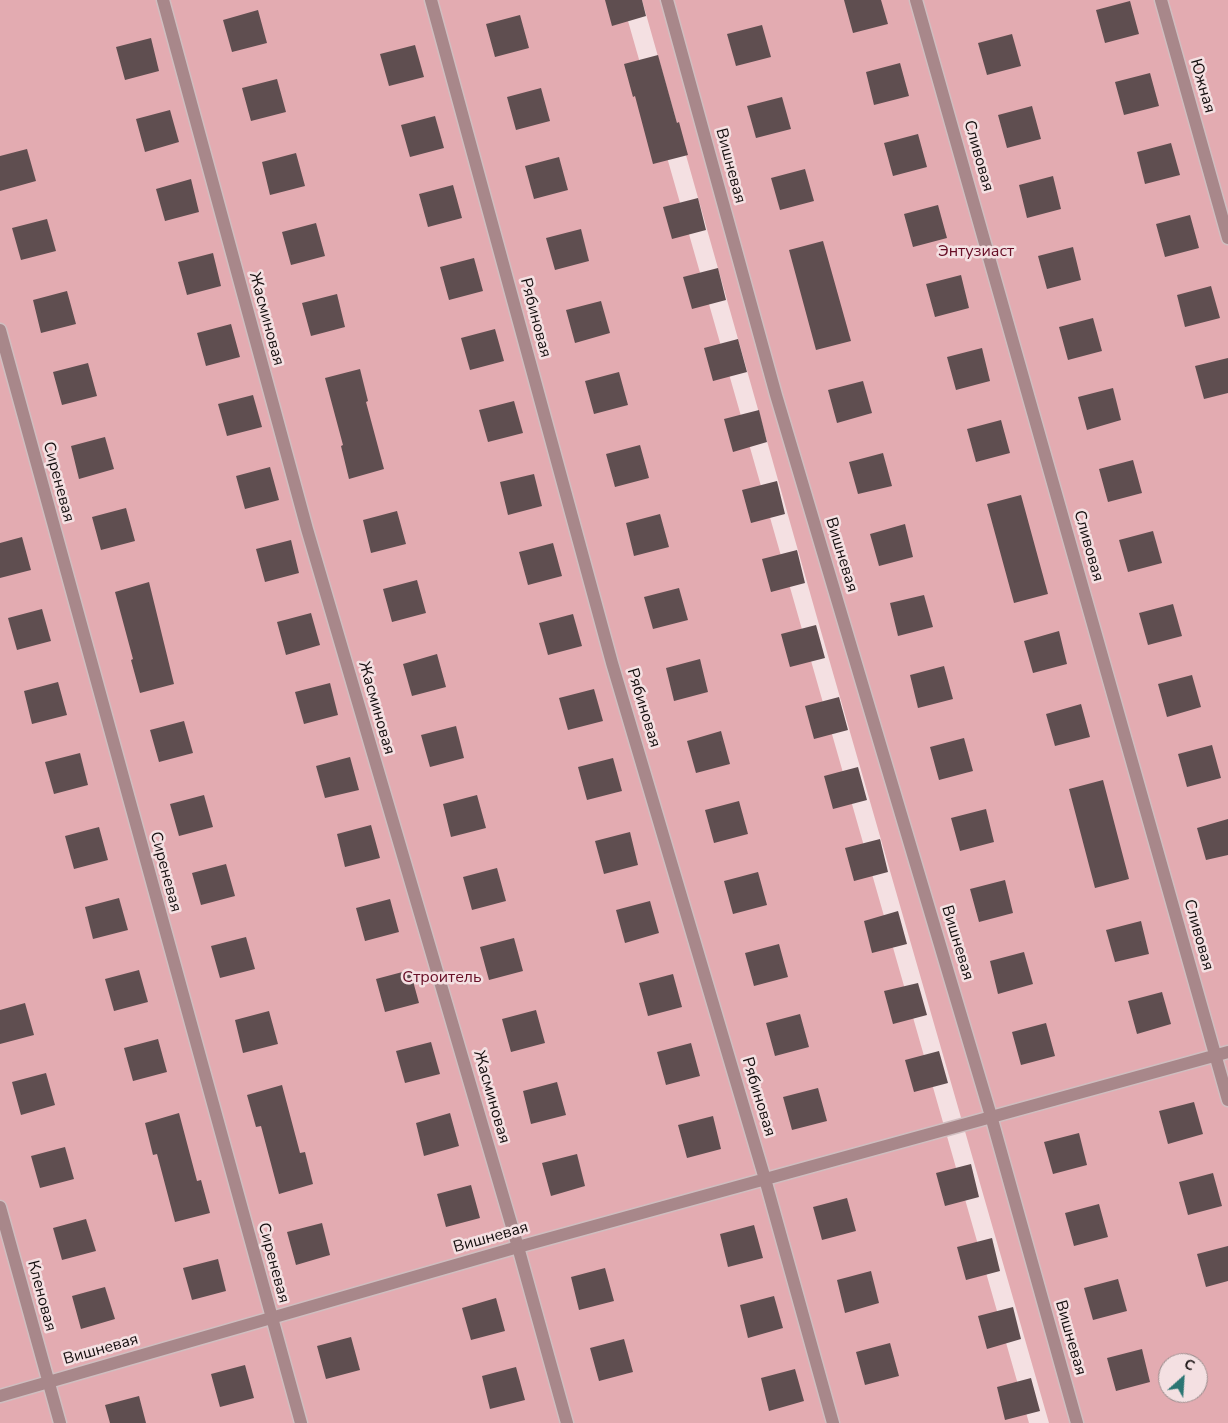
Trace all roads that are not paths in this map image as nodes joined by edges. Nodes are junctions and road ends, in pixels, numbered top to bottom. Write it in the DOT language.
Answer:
graph roads {
  1 [pos="162,0"];
  2 [pos="431,0"];
  3 [pos="668,0"];
  4 [pos="916,0"];
  5 [pos="1160,0"];
  6 [pos="1228,238"];
  7 [pos="0,330"];
  8 [pos="1222,1054"];
  9 [pos="1228,1100"];
  10 [pos="991,1116"];
  11 [pos="765,1179"];
  12 [pos="0,1207"];
  13 [pos="518,1247"];
  14 [pos="272,1319"];
  15 [pos="48,1382"];
  16 [pos="0,1396"];
  17 [pos="60,1423"];
  18 [pos="300,1423"];
  19 [pos="567,1423"];
  20 [pos="833,1423"];
  21 [pos="1077,1423"];
  1 -- 13 [label="street, Жасминовая"];
  2 -- 11 [label="street, Рябиновая"];
  3 -- 10 [label="street, Вишневая"];
  4 -- 8 [label="street, Сливовая"];
  5 -- 6 [label="street, Южная"];
  7 -- 14 [label="street, Сиреневая"];
  8 -- 9 [label="street, Сливовая"];
  8 -- 10 [label="street, Вишневая"];
  10 -- 11 [label="street, Вишневая"];
  10 -- 21 [label="street, Вишневая"];
  11 -- 13 [label="street, Вишневая"];
  11 -- 20 [label="street, Рябиновая"];
  12 -- 15 [label="street, Кленовая"];
  13 -- 14 [label="street, Вишневая"];
  13 -- 19 [label="street, Жасминовая"];
  14 -- 15 [label="street, Вишневая"];
  14 -- 18 [label="street, Сиреневая"];
  15 -- 16 [label="street, Вишневая"];
  15 -- 17 [label="street, Кленовая"];
}
